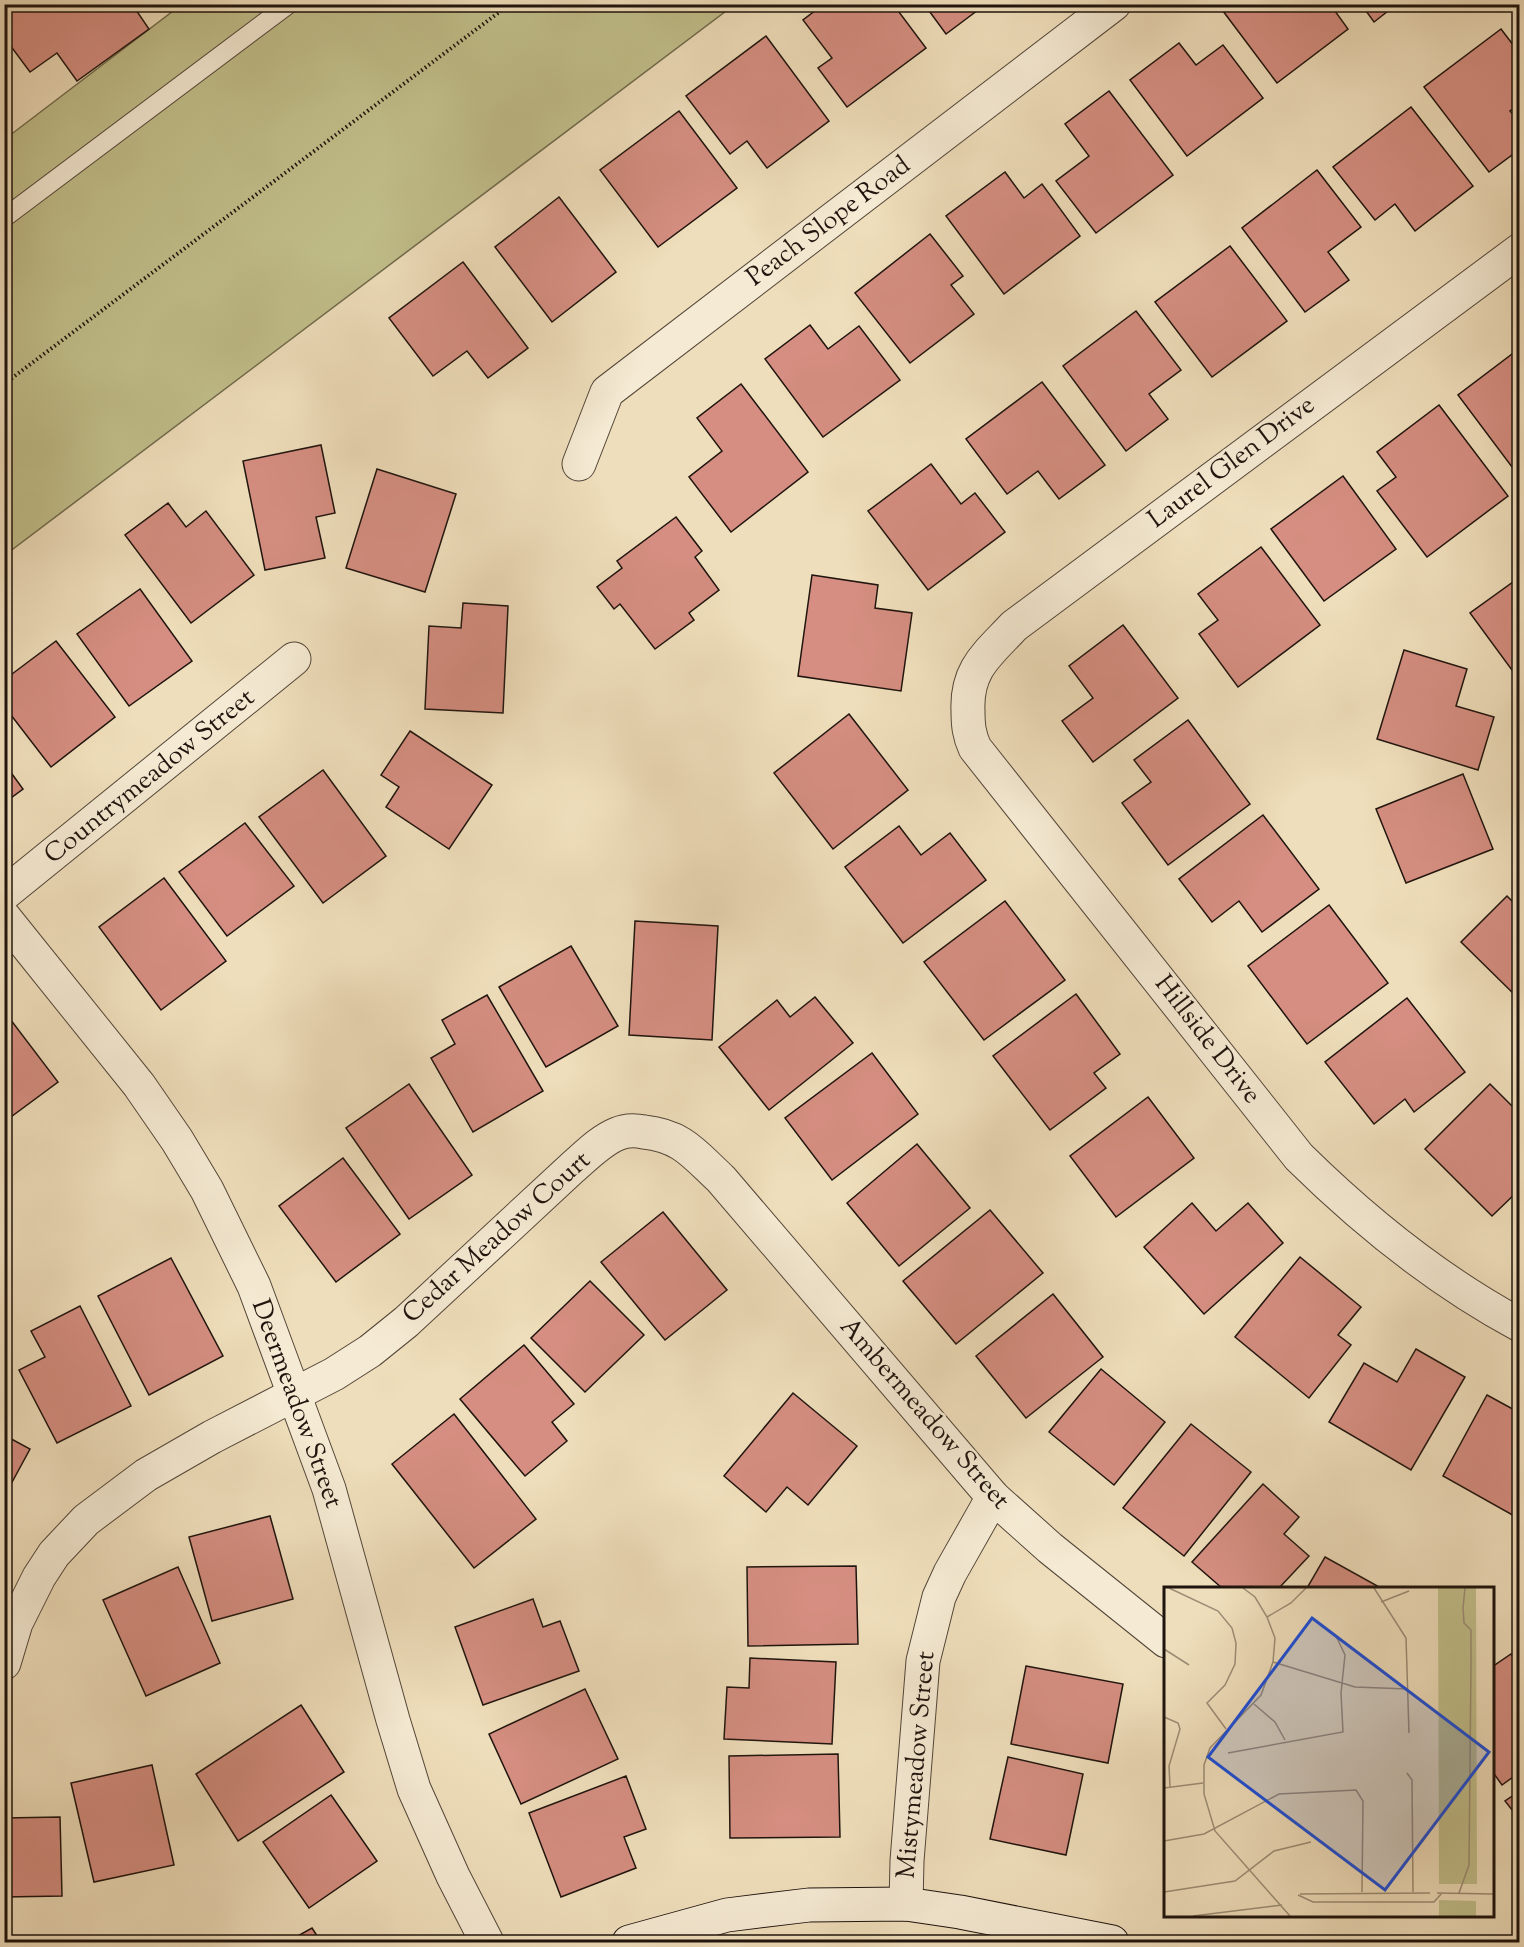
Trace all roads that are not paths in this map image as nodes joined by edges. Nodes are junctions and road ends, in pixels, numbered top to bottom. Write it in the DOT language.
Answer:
graph roads {
  1 [pos="289,4"];
  2 [pos="1114,4"];
  3 [pos="4,218"];
  4 [pos="1520,250"];
  5 [pos="579,464"];
  6 [pos="294,659"];
  7 [pos="967,696"];
  8 [pos="4,894"];
  9 [pos="4,917"];
  10 [pos="705,1164"];
  11 [pos="1520,1325"];
  12 [pos="295,1395"];
  13 [pos="993,1497"];
  14 [pos="1164,1639"];
  15 [pos="4,1663"];
  16 [pos="906,1904"];
  17 [pos="487,1942"];
  18 [pos="628,1942"];
  19 [pos="1112,1942"];
  1 -- 3 [label="lane"];
  2 -- 5 [label="street, Peach Slope Road"];
  4 -- 7 [label="street, Laurel Glen Drive"];
  6 -- 8 [label="street, Countrymeadow Street"];
  7 -- 11 [label="street, Hillside Drive"];
  9 -- 12 [label="street, Deermeadow Street"];
  10 -- 12 [label="street, Cedar Meadow Court"];
  10 -- 13 [label="street, Ambermeadow Street"];
  12 -- 15 [label="street, Cedar Meadow Court"];
  12 -- 17 [label="street, Deermeadow Street"];
  13 -- 14 [label="street, Ambermeadow Street"];
  13 -- 16 [label="street, Mistymeadow Street"];
  16 -- 18 [label="street"];
  16 -- 19 [label="street"];
}
